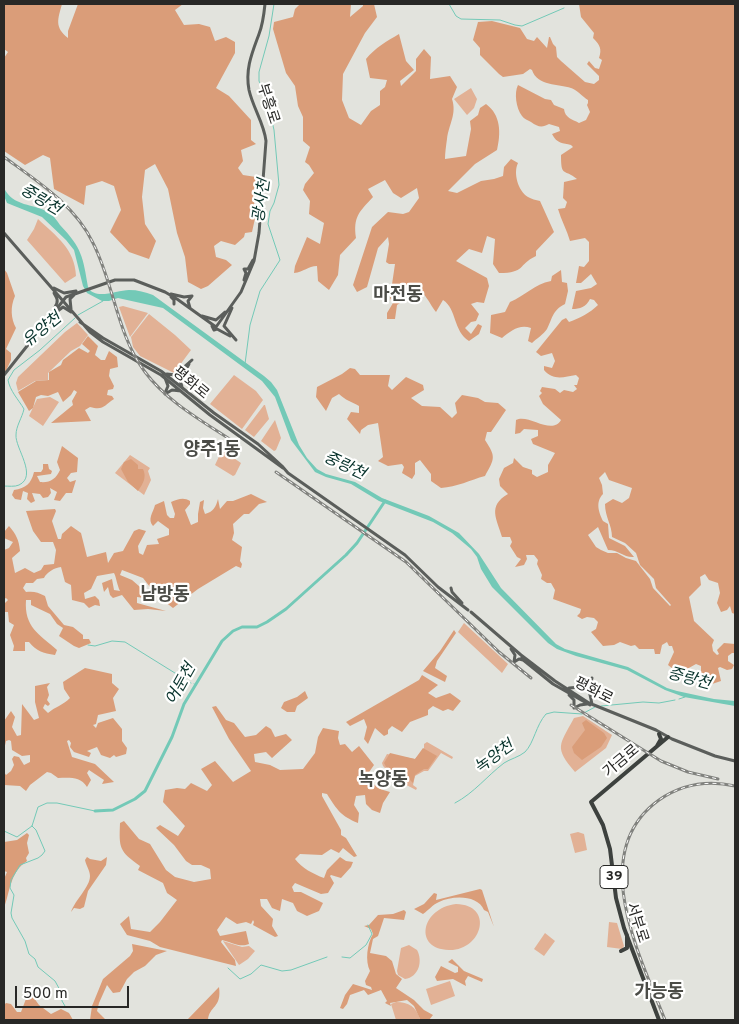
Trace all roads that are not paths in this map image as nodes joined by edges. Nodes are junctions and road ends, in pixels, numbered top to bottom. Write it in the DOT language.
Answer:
graph roads {
  1 [pos="265,4"];
  2 [pos="4,233"];
  3 [pos="256,253"];
  4 [pos="244,286"];
  5 [pos="51,287"];
  6 [pos="79,292"];
  7 [pos="165,292"];
  8 [pos="63,300"];
  9 [pos="234,302"];
  10 [pos="191,309"];
  11 [pos="229,309"];
  12 [pos="53,312"];
  13 [pos="73,312"];
  14 [pos="199,315"];
  15 [pos="49,318"];
  16 [pos="204,319"];
  17 [pos="230,336"];
  18 [pos="236,340"];
  19 [pos="4,375"];
  20 [pos="165,376"];
  21 [pos="182,390"];
  22 [pos="451,588"];
  23 [pos="468,610"];
  24 [pos="510,646"];
  25 [pos="522,656"];
  26 [pos="525,661"];
  27 [pos="558,684"];
  28 [pos="564,688"];
  29 [pos="587,704"];
  30 [pos="595,706"];
  31 [pos="661,735"];
  32 [pos="668,738"];
  33 [pos="656,748"];
  34 [pos="735,761"];
  35 [pos="590,802"];
  36 [pos="627,935"];
  37 [pos="622,951"];
  38 [pos="659,1020"];
  1 -- 3 [label="main road, 부흥로"];
  2 -- 5 [label="main road, 평화로"];
  3 -- 4 [label="main road, 부흥로"];
  3 -- 4 [label="main road"];
  4 -- 9 [label="main road"];
  5 -- 6 [label="main road"];
  5 -- 8 [label="main road, 평화로"];
  5 -- 12 [label="main road"];
  6 -- 7 [label="main road"];
  6 -- 8 [label="main road"];
  6 -- 13 [label="main road"];
  7 -- 10 [label="main road"];
  7 -- 10 [label="main road"];
  7 -- 10 [label="main road"];
  8 -- 12 [label="main road"];
  8 -- 13 [label="main road, 평화로"];
  9 -- 11 [label="main road"];
  9 -- 18 [label="main road"];
  10 -- 14 [label="main road"];
  11 -- 14 [label="main road"];
  11 -- 16 [label="main road"];
  12 -- 15 [label="main road"];
  13 -- 15 [label="main road"];
  13 -- 20 [label="main road, 평화로"];
  14 -- 16 [label="main road"];
  15 -- 19 [label="main road"];
  16 -- 17 [label="main road"];
  20 -- 21 [label="main road, 평화로"];
  20 -- 21 [label="main road"];
  20 -- 21 [label="main road"];
  21 -- 23 [label="main road, 평화로"];
  22 -- 23 [label="main road"];
  23 -- 24 [label="main road, 평화로"];
  24 -- 25 [label="main road, 평화로"];
  24 -- 26 [label="main road"];
  25 -- 26 [label="main road, 평화로"];
  25 -- 27 [label="main road, 평화로"];
  26 -- 27 [label="main road, 평화로"];
  27 -- 28 [label="main road, 평화로"];
  28 -- 29 [label="main road, 평화로"];
  28 -- 29 [label="main road"];
  28 -- 30 [label="main road, 평화로"];
  28 -- 30 [label="main road"];
  29 -- 30 [label="main road, 평화로"];
  30 -- 31 [label="main road, 평화로"];
  31 -- 32 [label="main road, 평화로"];
  31 -- 33 [label="main road"];
  32 -- 33 [label="main road, 가금로 / 39"];
  32 -- 34 [label="main road, 평화로"];
  33 -- 35 [label="main road, 가금로 / 39"];
  35 -- 36 [label="main road, 서부로 / 39"];
  36 -- 37 [label="main road"];
  36 -- 38 [label="main road, 서부로 / 39"];
}
